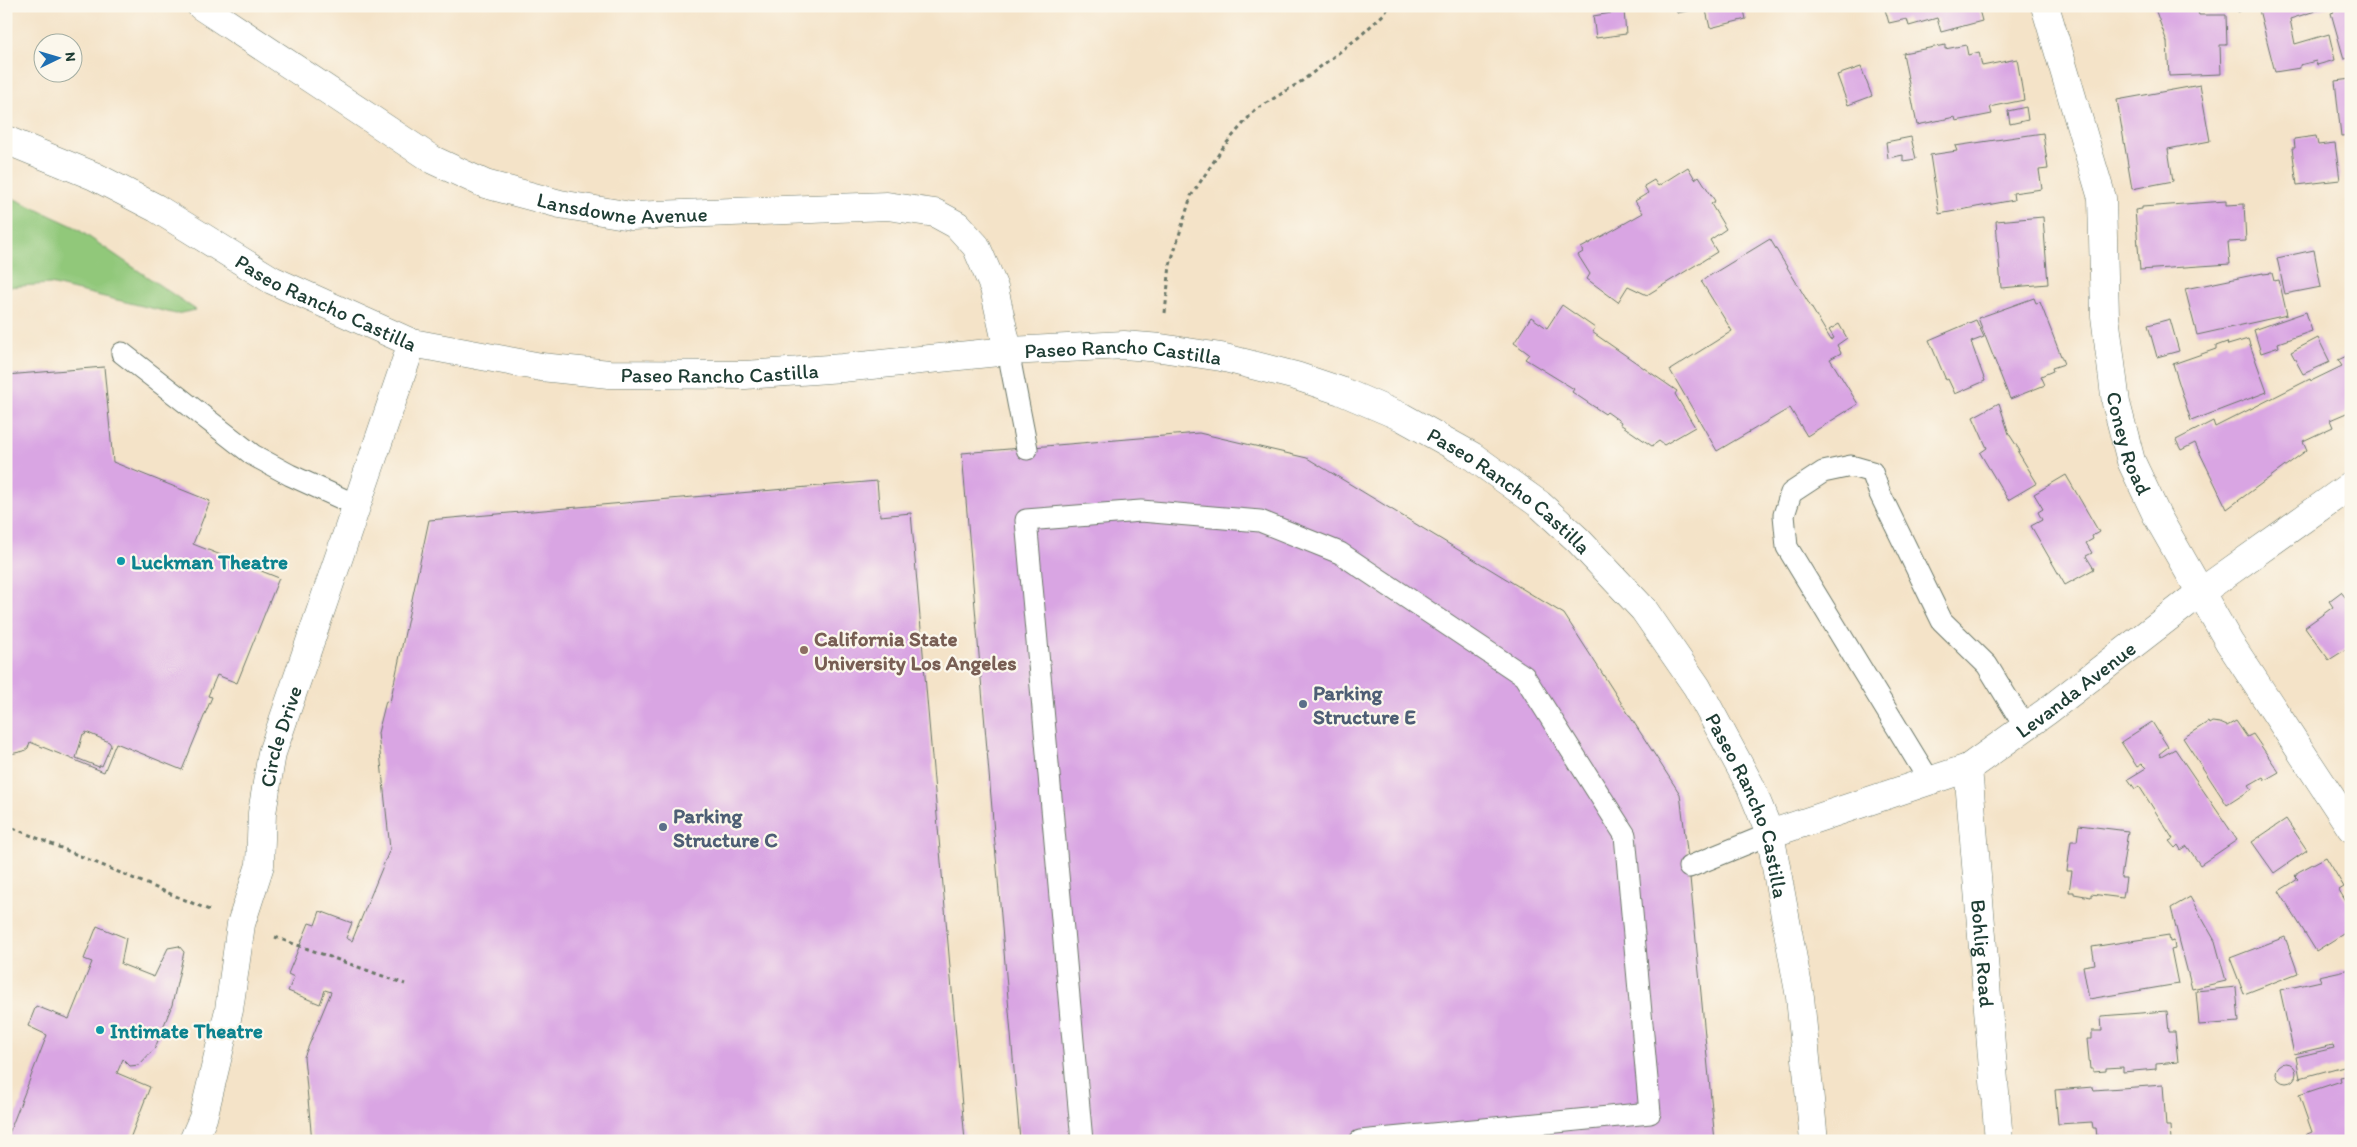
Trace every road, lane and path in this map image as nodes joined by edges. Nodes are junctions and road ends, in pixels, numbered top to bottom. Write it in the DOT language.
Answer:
graph roads {
  1 [pos="201,6"];
  2 [pos="1388,6"];
  3 [pos="2045,6"];
  4 [pos="6,140"];
  5 [pos="412,343"];
  6 [pos="1161,348"];
  7 [pos="1008,351"];
  8 [pos="122,353"];
  9 [pos="1027,449"];
  10 [pos="2351,485"];
  11 [pos="358,506"];
  12 [pos="2201,592"];
  13 [pos="2025,728"];
  14 [pos="1968,768"];
  15 [pos="1929,780"];
  16 [pos="6,825"];
  17 [pos="2351,828"];
  18 [pos="1770,834"];
  19 [pos="1689,867"];
  20 [pos="240,924"];
  21 [pos="405,984"];
  22 [pos="193,1141"];
  23 [pos="1082,1141"];
  24 [pos="1360,1141"];
  25 [pos="1814,1141"];
  26 [pos="1999,1141"];
  1 -- 7 [label="street, Lansdowne Avenue"];
  2 -- 6 [label="path"];
  3 -- 12 [label="street, Coney Road"];
  4 -- 5 [label="street, Paseo Rancho Castilla"];
  5 -- 7 [label="street, Paseo Rancho Castilla"];
  5 -- 11 [label="street, Circle Drive"];
  6 -- 7 [label="street, Paseo Rancho Castilla"];
  6 -- 18 [label="street, Paseo Rancho Castilla"];
  7 -- 9 [label="lane"];
  8 -- 11 [label="lane"];
  10 -- 12 [label="street, Levanda Avenue"];
  11 -- 20 [label="street, Circle Drive"];
  12 -- 13 [label="street, Levanda Avenue"];
  12 -- 17 [label="street, Coney Road"];
  13 -- 14 [label="street, Levanda Avenue"];
  13 -- 15 [label="lane"];
  14 -- 15 [label="street, Levanda Avenue"];
  14 -- 26 [label="street, Bohlig Road"];
  15 -- 18 [label="street, Levanda Avenue"];
  16 -- 20 [label="path"];
  18 -- 19 [label="lane"];
  18 -- 25 [label="street, Paseo Rancho Castilla"];
  20 -- 21 [label="path"];
  20 -- 22 [label="street, Circle Drive"];
  23 -- 24 [label="lane"];
}
